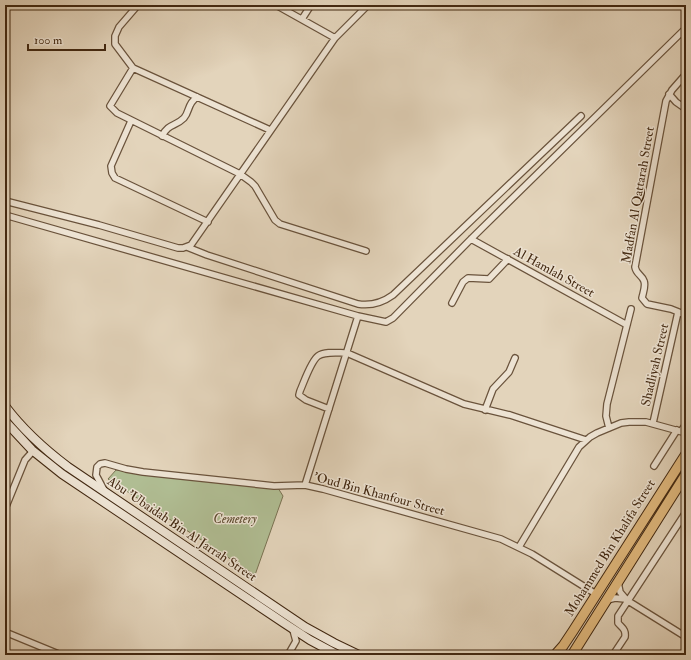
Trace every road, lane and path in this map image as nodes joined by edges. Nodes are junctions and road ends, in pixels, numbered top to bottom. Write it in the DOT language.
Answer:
graph roads {
  1 [pos="138,5"];
  2 [pos="276,5"];
  3 [pos="311,5"];
  4 [pos="368,5"];
  5 [pos="302,19"];
  6 [pos="686,28"];
  7 [pos="335,38"];
  8 [pos="133,68"];
  9 [pos="686,74"];
  10 [pos="669,94"];
  11 [pos="197,97"];
  12 [pos="686,109"];
  13 [pos="581,116"];
  14 [pos="131,121"];
  15 [pos="270,130"];
  16 [pos="162,136"];
  17 [pos="240,174"];
  18 [pos="5,201"];
  19 [pos="5,215"];
  20 [pos="208,222"];
  21 [pos="471,239"];
  22 [pos="187,247"];
  23 [pos="366,251"];
  24 [pos="508,259"];
  25 [pos="452,303"];
  26 [pos="631,309"];
  27 [pos="678,312"];
  28 [pos="686,315"];
  29 [pos="358,316"];
  30 [pos="627,325"];
  31 [pos="347,353"];
  32 [pos="515,358"];
  33 [pos="5,406"];
  34 [pos="329,409"];
  35 [pos="485,410"];
  36 [pos="5,421"];
  37 [pos="653,423"];
  38 [pos="686,424"];
  39 [pos="609,428"];
  40 [pos="679,431"];
  41 [pos="586,440"];
  42 [pos="33,450"];
  43 [pos="686,454"];
  44 [pos="654,466"];
  45 [pos="686,474"];
  46 [pos="305,485"];
  47 [pos="105,492"];
  48 [pos="5,509"];
  49 [pos="686,512"];
  50 [pos="519,547"];
  51 [pos="618,580"];
  52 [pos="596,594"];
  53 [pos="628,601"];
  54 [pos="605,602"];
  55 [pos="293,630"];
  56 [pos="5,632"];
  57 [pos="686,637"];
  58 [pos="310,640"];
  59 [pos="295,644"];
  60 [pos="61,655"];
  61 [pos="288,655"];
  62 [pos="338,655"];
  63 [pos="360,655"];
  64 [pos="555,655"];
  65 [pos="572,655"];
  66 [pos="613,655"];
  1 -- 8 [label="street"];
  2 -- 5 [label="street"];
  3 -- 5 [label="street"];
  4 -- 7 [label="street"];
  5 -- 7 [label="street"];
  6 -- 21 [label="street"];
  7 -- 15 [label="street"];
  8 -- 11 [label="street"];
  8 -- 14 [label="street"];
  9 -- 10 [label="street, Madfan Al Qattarah Street"];
  10 -- 12 [label="street"];
  10 -- 27 [label="street, Madfan Al Qattarah Street"];
  11 -- 15 [label="street"];
  11 -- 16 [label="street"];
  13 -- 22 [label="street"];
  14 -- 16 [label="street"];
  14 -- 20 [label="street"];
  15 -- 17 [label="street"];
  16 -- 17 [label="street"];
  17 -- 20 [label="street"];
  17 -- 23 [label="street"];
  18 -- 22 [label="street"];
  19 -- 29 [label="street"];
  20 -- 22 [label="street"];
  21 -- 24 [label="street, Al Hamlah Street"];
  21 -- 29 [label="street"];
  24 -- 25 [label="street"];
  24 -- 30 [label="street, Al Hamlah Street"];
  26 -- 30 [label="street"];
  27 -- 28 [label="street, Madfan Al Qattarah Street"];
  27 -- 37 [label="street, Shadliyah Street"];
  29 -- 31 [label="street"];
  30 -- 39 [label="street"];
  31 -- 34 [label="street"];
  31 -- 34 [label="street"];
  31 -- 35 [label="street"];
  32 -- 35 [label="street"];
  33 -- 47 [label="main road, Abu 'Ubaidah Bin Al Jarrah Street"];
  34 -- 46 [label="street"];
  35 -- 41 [label="street"];
  36 -- 42 [label="main road, Abu 'Ubaidah Bin Al Jarrah Street"];
  37 -- 39 [label="street"];
  37 -- 40 [label="street"];
  38 -- 40 [label="street"];
  39 -- 41 [label="street"];
  40 -- 44 [label="street"];
  41 -- 50 [label="street"];
  42 -- 48 [label="street"];
  42 -- 55 [label="main road, Abu 'Ubaidah Bin Al Jarrah Street"];
  43 -- 52 [label="highway, Mohammed Bin Khalifa Street"];
  45 -- 51 [label="highway, Mohammed Bin Khalifa Street"];
  46 -- 47 [label="street, 'Oud Bin Khanfour Street"];
  46 -- 50 [label="street, 'Oud Bin Khanfour Street"];
  47 -- 63 [label="main road, Abu 'Ubaidah Bin Al Jarrah Street"];
  49 -- 53 [label="street"];
  50 -- 52 [label="street, 'Oud Bin Khanfour Street"];
  51 -- 53 [label="street"];
  51 -- 54 [label="highway, Mohammed Bin Khalifa Street"];
  52 -- 64 [label="highway, Mohammed Bin Khalifa Street"];
  53 -- 54 [label="street"];
  53 -- 57 [label="street"];
  53 -- 66 [label="street"];
  54 -- 65 [label="highway, Mohammed Bin Khalifa Street"];
  55 -- 58 [label="main road, Abu 'Ubaidah Bin Al Jarrah Street"];
  55 -- 59 [label="street"];
  56 -- 60 [label="street"];
  58 -- 59 [label="street"];
  58 -- 62 [label="main road, Abu 'Ubaidah Bin Al Jarrah Street"];
  59 -- 61 [label="street"];
}
